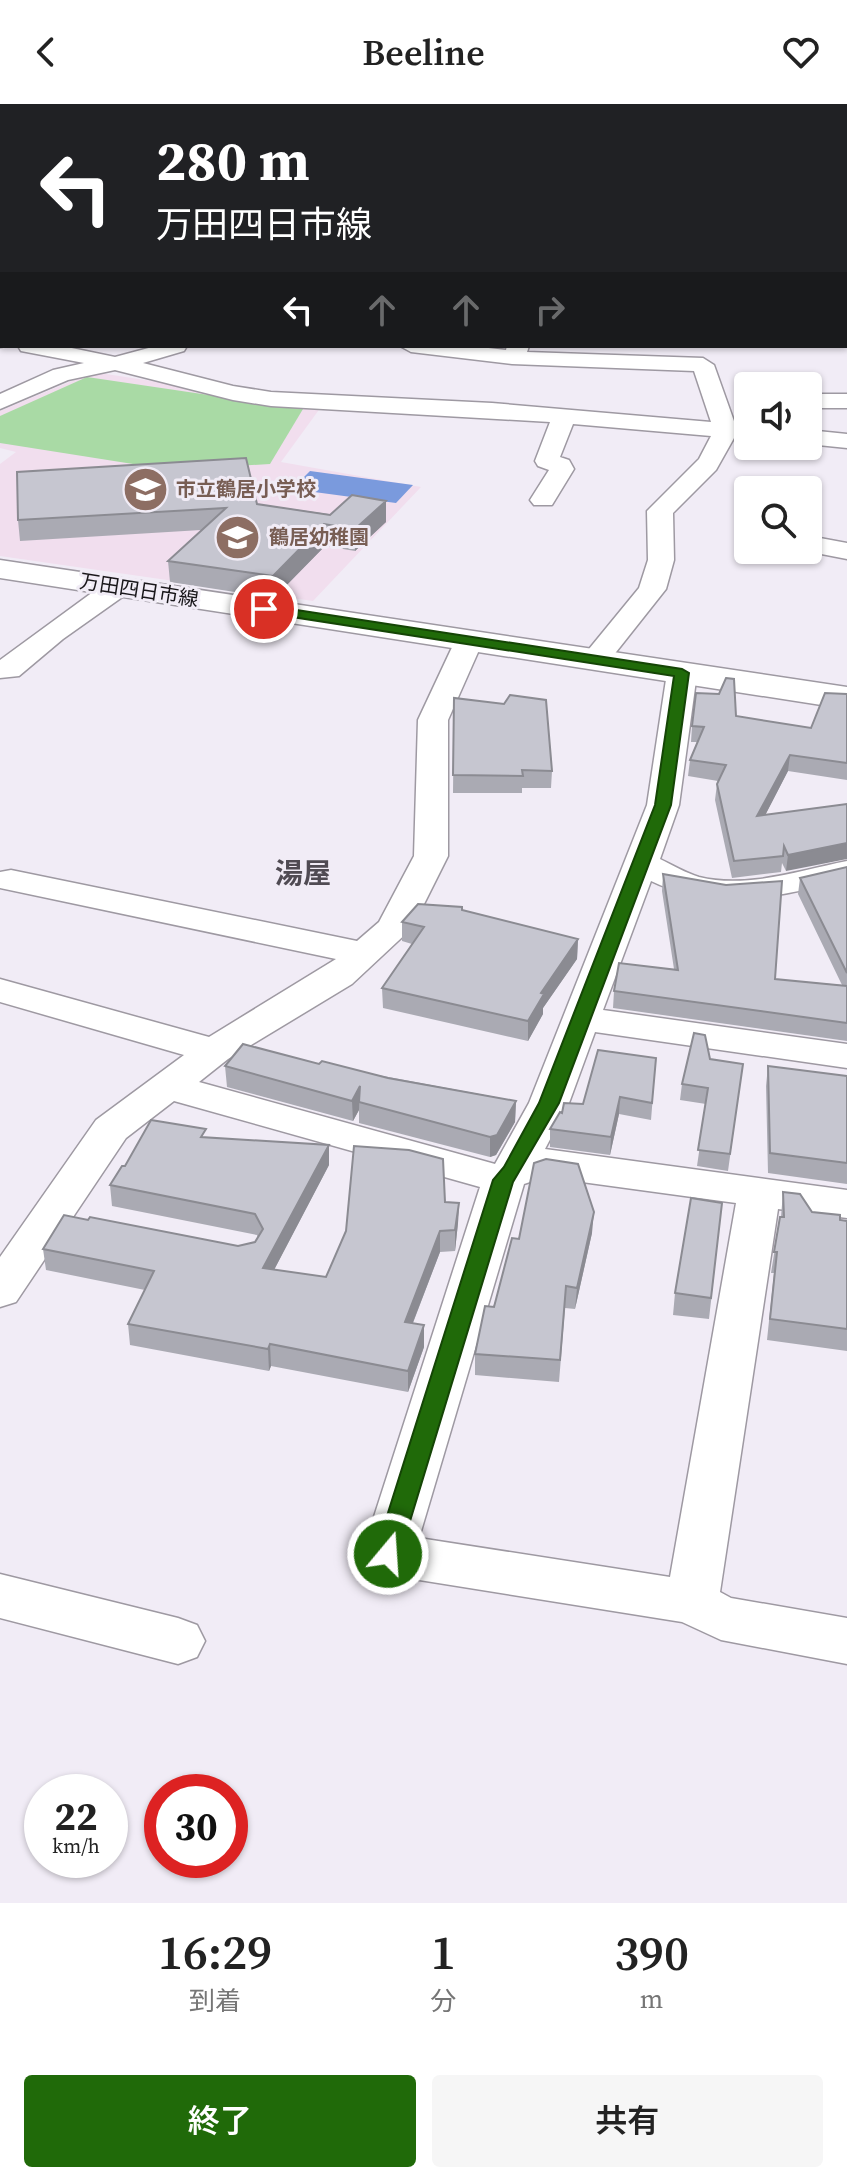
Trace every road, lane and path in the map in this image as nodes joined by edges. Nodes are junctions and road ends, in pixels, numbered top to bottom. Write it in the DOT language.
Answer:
graph roads {
  1 [pos="0,104"];
  2 [pos="7,104"];
  3 [pos="39,348"];
  4 [pos="169,348"];
  5 [pos="437,348"];
  6 [pos="515,354"];
  7 [pos="115,363"];
  8 [pos="495,393"];
  9 [pos="717,401"];
  10 [pos="734,401"];
  11 [pos="822,401"];
  12 [pos="847,401"];
  13 [pos="0,402"];
  14 [pos="564,417"];
  15 [pos="632,423"];
  16 [pos="734,429"];
  17 [pos="734,432"];
  18 [pos="734,434"];
  19 [pos="822,438"];
  20 [pos="847,441"];
  21 [pos="616,447"];
  22 [pos="543,500"];
  23 [pos="822,546"];
  24 [pos="847,551"];
  25 [pos="0,569"];
  26 [pos="118,587"];
  27 [pos="469,641"];
  28 [pos="595,660"];
  29 [pos="0,669"];
  30 [pos="682,673"];
  31 [pos="847,698"];
  32 [pos="640,863"];
  33 [pos="847,871"];
  34 [pos="11,880"];
  35 [pos="365,954"];
  36 [pos="0,990"];
  37 [pos="582,1019"];
  38 [pos="214,1051"];
  39 [pos="847,1056"];
  40 [pos="168,1086"];
  41 [pos="508,1175"];
  42 [pos="759,1191"];
  43 [pos="847,1204"];
  44 [pos="54,1212"];
  45 [pos="101,1221"];
  46 [pos="0,1291"];
  47 [pos="0,1596"];
  48 [pos="692,1602"];
  49 [pos="178,1641"];
  50 [pos="847,1641"];
  1 -- 2 [label="street"];
  3 -- 7 [label="street"];
  4 -- 7 [label="street"];
  5 -- 6 [label="street"];
  6 -- 8 [label="street"];
  6 -- 9 [label="street"];
  7 -- 8 [label="street"];
  7 -- 13 [label="street"];
  8 -- 14 [label="street"];
  9 -- 10 [label="street"];
  9 -- 16 [label="street"];
  11 -- 12 [label="street"];
  14 -- 15 [label="street"];
  14 -- 22 [label="street"];
  15 -- 17 [label="street"];
  15 -- 21 [label="street"];
  18 -- 28 [label="street"];
  19 -- 20 [label="street"];
  23 -- 24 [label="street"];
  25 -- 26 [label="main road, 万田四日市線"];
  26 -- 27 [label="main road, 万田四日市線"];
  26 -- 29 [label="street"];
  27 -- 28 [label="main road, 万田四日市線"];
  27 -- 35 [label="street"];
  28 -- 30 [label="main road, 万田四日市線"];
  30 -- 31 [label="main road, 万田四日市線"];
  30 -- 32 [label="street"];
  32 -- 33 [label="street"];
  32 -- 37 [label="street"];
  34 -- 35 [label="street"];
  35 -- 38 [label="street"];
  36 -- 38 [label="street"];
  37 -- 39 [label="street"];
  37 -- 41 [label="street"];
  38 -- 40 [label="street"];
  40 -- 41 [label="street"];
  40 -- 44 [label="street"];
  41 -- 42 [label="street"];
  41 -- 48 [label="street"];
  42 -- 43 [label="street"];
  42 -- 48 [label="street"];
  44 -- 45 [label="street"];
  44 -- 46 [label="street"];
  47 -- 49 [label="street"];
  48 -- 50 [label="street"];
}
